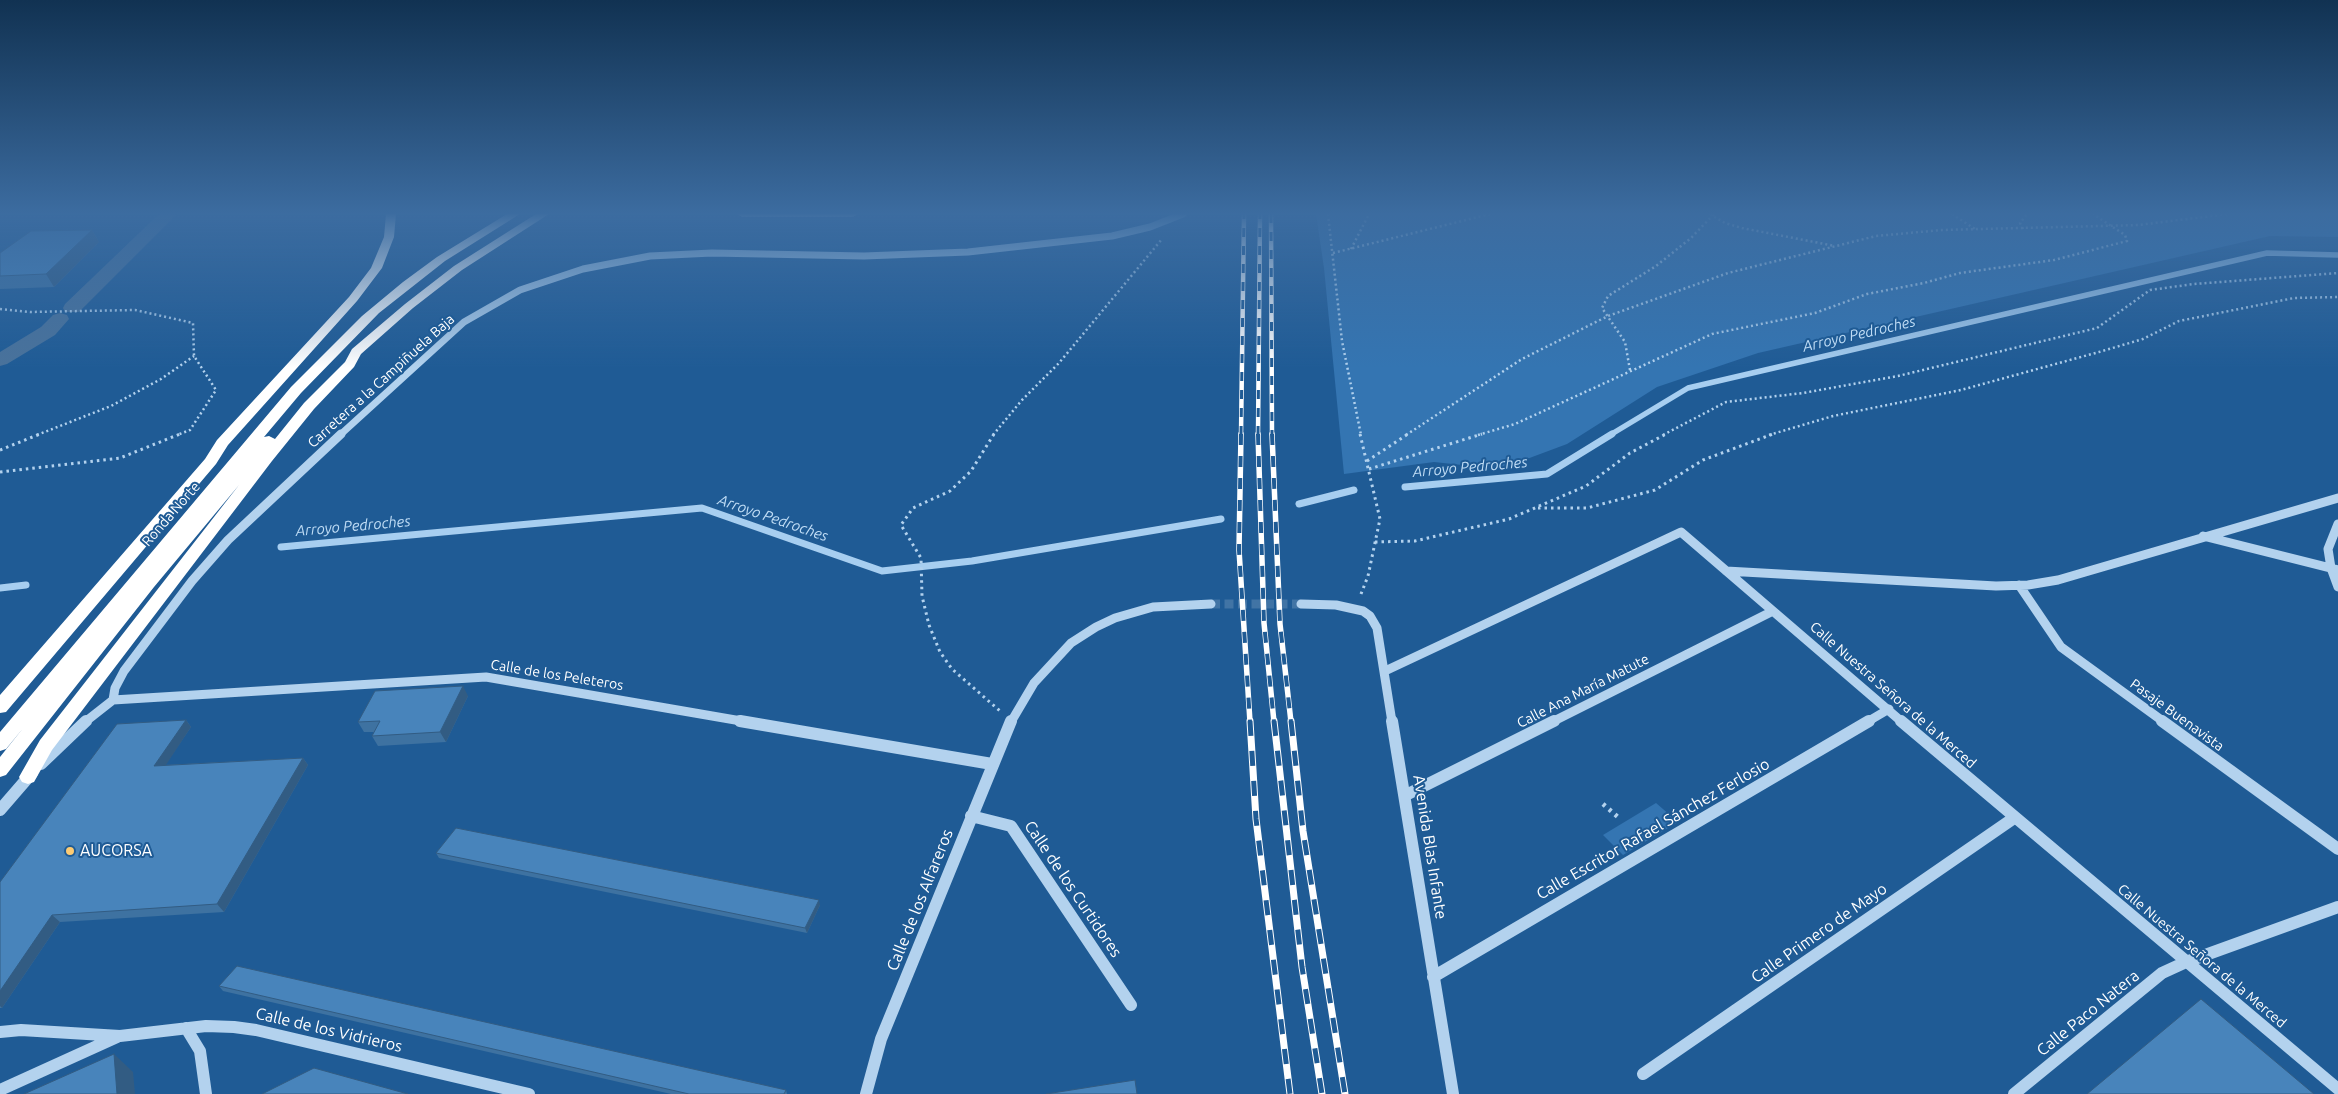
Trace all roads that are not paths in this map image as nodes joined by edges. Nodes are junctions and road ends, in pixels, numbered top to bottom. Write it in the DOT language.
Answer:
graph roads {
  1 [pos="377,265"];
  2 [pos="434,265"];
  3 [pos="463,265"];
  4 [pos="603,265"];
  5 [pos="374,312"];
  6 [pos="356,352"];
  7 [pos="211,461"];
  8 [pos="2338,498"];
  9 [pos="2338,524"];
  10 [pos="2203,536"];
  11 [pos="2334,569"];
  12 [pos="1726,572"];
  13 [pos="2019,585"];
  14 [pos="2338,587"];
  15 [pos="1211,604"];
  16 [pos="1301,604"];
  17 [pos="1773,611"];
  18 [pos="1385,671"];
  19 [pos="113,700"];
  20 [pos="0,707"];
  21 [pos="1889,710"];
  22 [pos="0,744"];
  23 [pos="992,764"];
  24 [pos="0,770"];
  25 [pos="28,777"];
  26 [pos="1406,795"];
  27 [pos="0,810"];
  28 [pos="971,816"];
  29 [pos="2014,818"];
  30 [pos="2338,849"];
  31 [pos="2338,907"];
  32 [pos="2186,962"];
  33 [pos="1433,977"];
  34 [pos="1131,1005"];
  35 [pos="186,1028"];
  36 [pos="0,1032"];
  37 [pos="120,1036"];
  38 [pos="1643,1074"];
  39 [pos="2338,1089"];
  40 [pos="0,1090"];
  41 [pos="206,1094"];
  42 [pos="529,1094"];
  43 [pos="866,1094"];
  44 [pos="1453,1094"];
  45 [pos="2014,1094"];
  1 -- 7 [label="highway"];
  2 -- 5 [label="highway"];
  3 -- 6 [label="highway"];
  4 -- 19 [label="street, Carretera a la Campiñuela Baja"];
  5 -- 7 [label="highway"];
  5 -- 22 [label="highway, Ronda Norte"];
  6 -- 24 [label="highway, Ronda Norte"];
  6 -- 25 [label="highway"];
  7 -- 20 [label="highway"];
  8 -- 10 [label="street"];
  9 -- 11 [label="street"];
  10 -- 11 [label="street"];
  10 -- 13 [label="street"];
  11 -- 14 [label="street"];
  12 -- 13 [label="street"];
  12 -- 17 [label="street, Calle Nuestra Señora de la Merced"];
  12 -- 18 [label="street, Calle Nuestra Señora de la Merced"];
  13 -- 30 [label="street, Pasaje Buenavista"];
  15 -- 23 [label="street, Calle de los Alfareros"];
  16 -- 18 [label="street, Avenida Blas Infante"];
  17 -- 21 [label="street, Calle Nuestra Señora de la Merced"];
  17 -- 26 [label="street, Calle Ana María Matute"];
  18 -- 26 [label="street, Avenida Blas Infante"];
  19 -- 23 [label="street, Calle de los Peleteros"];
  19 -- 25 [label="street"];
  21 -- 29 [label="street, Calle Nuestra Señora de la Merced"];
  21 -- 33 [label="street, Calle Escritor Rafael Sánchez Ferlosio"];
  23 -- 28 [label="street, Calle de los Alfareros"];
  25 -- 27 [label="street"];
  26 -- 33 [label="street, Avenida Blas Infante"];
  28 -- 34 [label="street, Calle de los Curtidores"];
  28 -- 43 [label="street, Calle de los Alfareros"];
  29 -- 32 [label="street, Calle Nuestra Señora de la Merced"];
  29 -- 38 [label="street, Calle Primero de Mayo"];
  31 -- 32 [label="street"];
  32 -- 39 [label="street, Calle Nuestra Señora de la Merced"];
  32 -- 45 [label="street, Calle Paco Natera"];
  33 -- 44 [label="street, Avenida Blas Infante"];
  35 -- 37 [label="street, Calle de los Vidrieros"];
  35 -- 41 [label="street"];
  35 -- 42 [label="street, Calle de los Vidrieros"];
  36 -- 37 [label="street, Calle de los Vidrieros"];
  37 -- 40 [label="street, Calle de los Vidrieros"];
}
